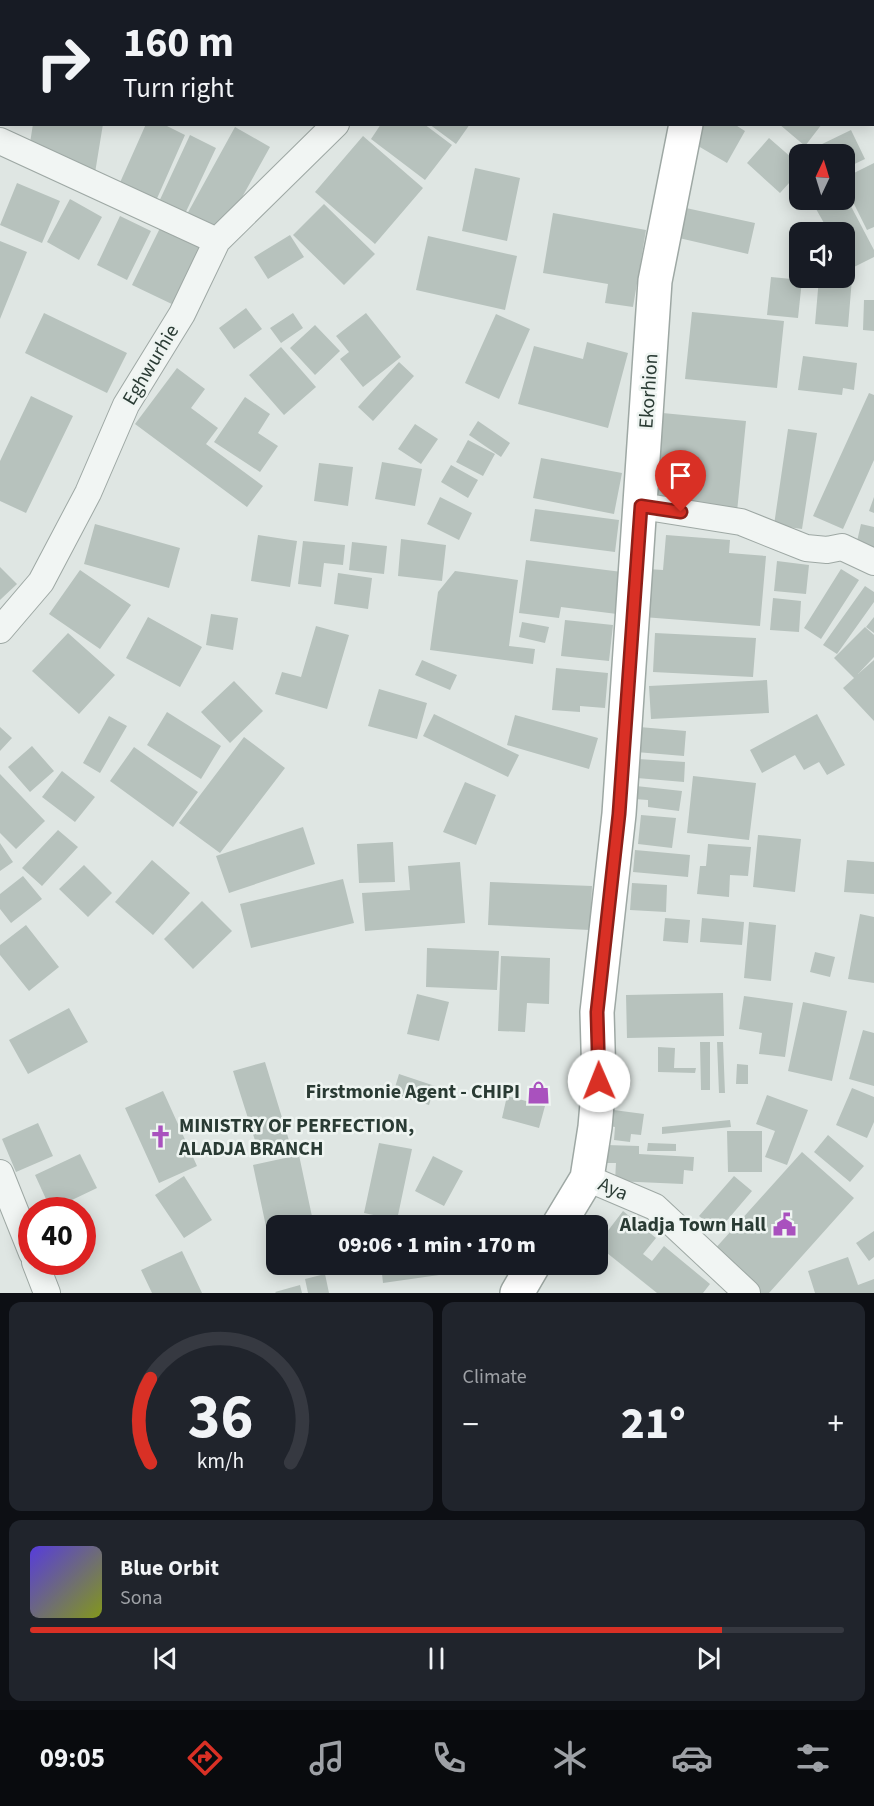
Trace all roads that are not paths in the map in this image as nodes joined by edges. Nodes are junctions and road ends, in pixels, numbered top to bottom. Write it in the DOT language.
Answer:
graph roads {
  1 [pos="334,126"];
  2 [pos="686,126"];
  3 [pos="0,141"];
  4 [pos="217,241"];
  5 [pos="641,506"];
  6 [pos="874,562"];
  7 [pos="0,630"];
  8 [pos="0,1173"];
  9 [pos="587,1178"];
  10 [pos="565,1215"];
  11 [pos="18,1218"];
  12 [pos="40,1275"];
  13 [pos="528,1275"];
  14 [pos="47,1293"];
  15 [pos="517,1293"];
  16 [pos="747,1293"];
  1 -- 4 [label="street, Eghwurhie"];
  2 -- 5 [label="street, Ekorhion"];
  3 -- 4 [label="street"];
  4 -- 7 [label="street, Eghwurhie"];
  5 -- 6 [label="street"];
  5 -- 9 [label="street, Ekorhion"];
  8 -- 11 [label="street"];
  9 -- 10 [label="street, Ekorhion"];
  9 -- 16 [label="street, Aya"];
  12 -- 14 [label="street"];
  13 -- 15 [label="street"];
}
